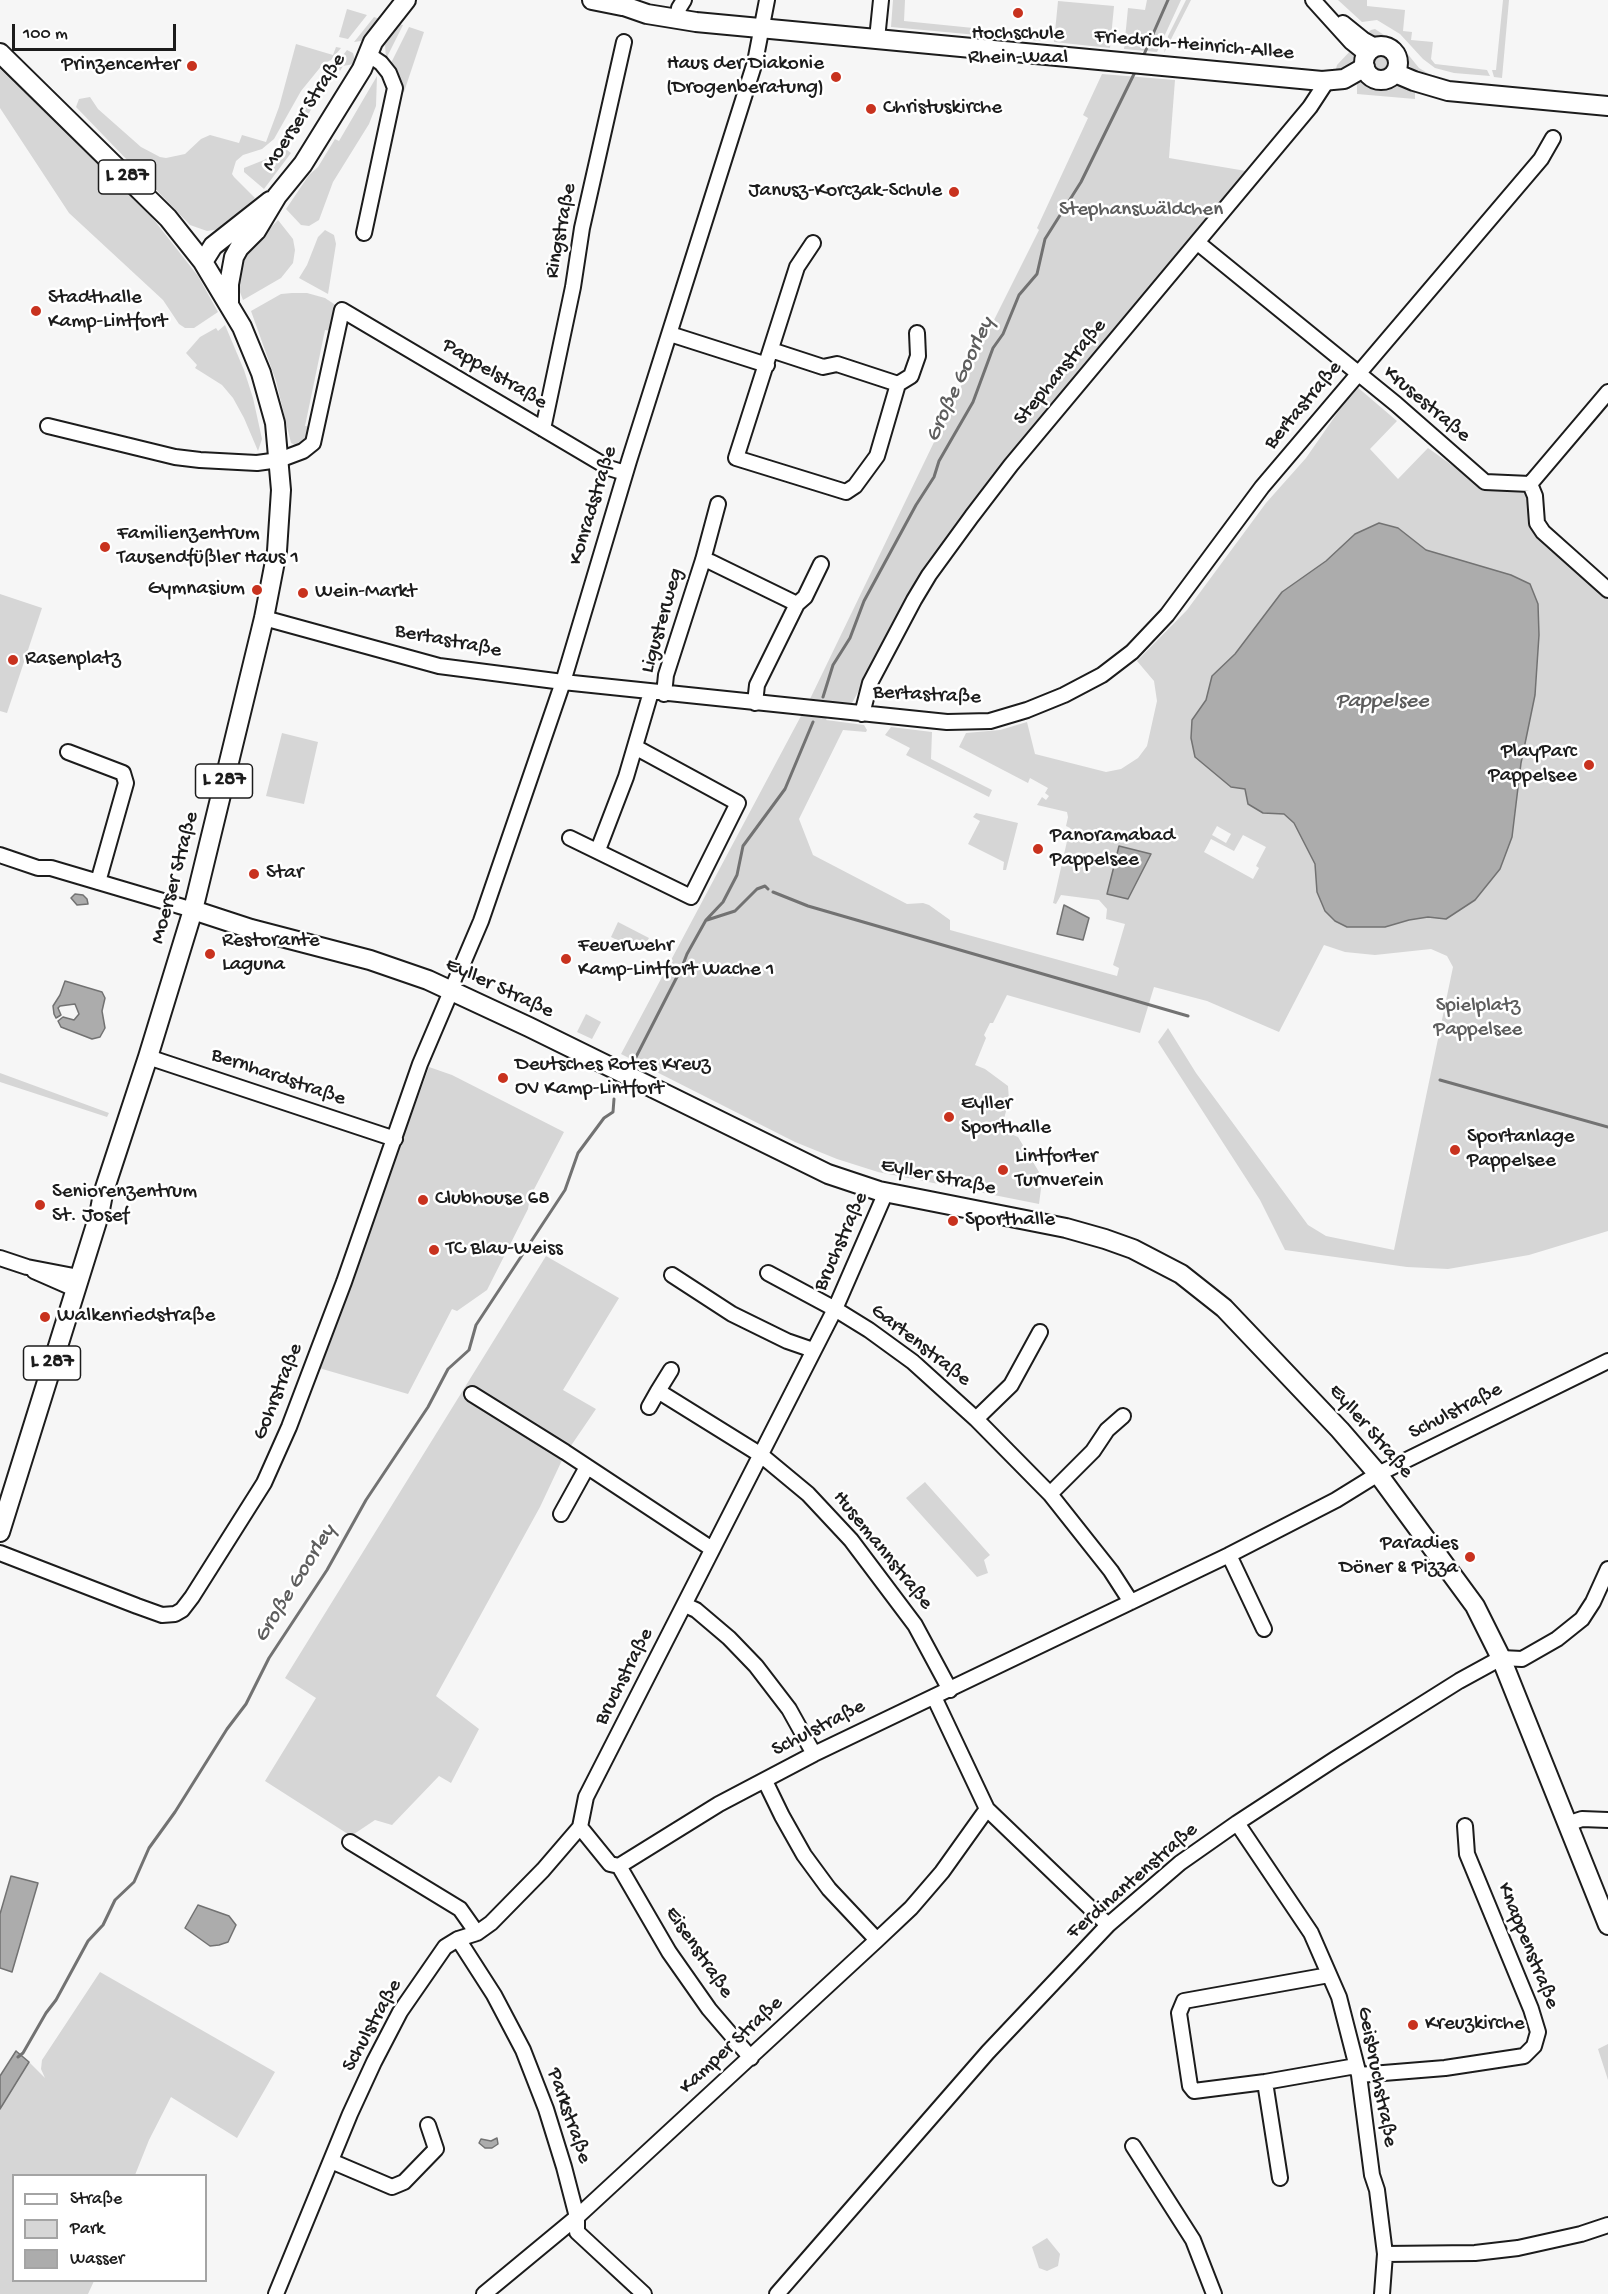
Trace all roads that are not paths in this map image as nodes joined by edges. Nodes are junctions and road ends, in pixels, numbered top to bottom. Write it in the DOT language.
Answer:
graph roads {
  1 [pos="405,0"];
  2 [pos="414,0"];
  3 [pos="592,0"];
  4 [pos="684,0"];
  5 [pos="767,0"];
  6 [pos="881,0"];
  7 [pos="618,3"];
  8 [pos="1316,3"];
  9 [pos="677,20"];
  10 [pos="761,27"];
  11 [pos="877,39"];
  12 [pos="624,42"];
  13 [pos="0,53"];
  14 [pos="369,55"];
  15 [pos="1369,56"];
  16 [pos="1397,68"];
  17 [pos="1327,81"];
  18 [pos="1608,106"];
  19 [pos="1553,138"];
  20 [pos="277,196"];
  21 [pos="176,226"];
  22 [pos="232,230"];
  23 [pos="364,233"];
  24 [pos="813,243"];
  25 [pos="1198,243"];
  26 [pos="239,248"];
  27 [pos="203,262"];
  28 [pos="229,305"];
  29 [pos="917,333"];
  30 [pos="670,334"];
  31 [pos="771,350"];
  32 [pos="767,365"];
  33 [pos="1358,375"];
  34 [pos="898,384"];
  35 [pos="1608,392"];
  36 [pos="48,426"];
  37 [pos="543,429"];
  38 [pos="279,460"];
  39 [pos="625,473"];
  40 [pos="1530,484"];
  41 [pos="718,504"];
  42 [pos="703,560"];
  43 [pos="821,564"];
  44 [pos="1608,590"];
  45 [pos="797,604"];
  46 [pos="264,618"];
  47 [pos="563,682"];
  48 [pos="658,693"];
  49 [pos="755,704"];
  50 [pos="862,714"];
  51 [pos="635,747"];
  52 [pos="68,752"];
  53 [pos="570,838"];
  54 [pos="598,850"];
  55 [pos="0,855"];
  56 [pos="98,882"];
  57 [pos="193,910"];
  58 [pos="452,991"];
  59 [pos="148,1057"];
  60 [pos="395,1139"];
  61 [pos="886,1192"];
  62 [pos="0,1258"];
  63 [pos="768,1273"];
  64 [pos="672,1275"];
  65 [pos="72,1282"];
  66 [pos="835,1309"];
  67 [pos="1040,1332"];
  68 [pos="813,1350"];
  69 [pos="1608,1361"];
  70 [pos="671,1370"];
  71 [pos="658,1391"];
  72 [pos="472,1394"];
  73 [pos="649,1407"];
  74 [pos="1123,1416"];
  75 [pos="976,1419"];
  76 [pos="761,1455"];
  77 [pos="587,1467"];
  78 [pos="1378,1474"];
  79 [pos="1050,1494"];
  80 [pos="0,1499"];
  81 [pos="561,1514"];
  82 [pos="0,1532"];
  83 [pos="712,1548"];
  84 [pos="0,1553"];
  85 [pos="1229,1556"];
  86 [pos="1608,1569"];
  87 [pos="1131,1602"];
  88 [pos="686,1605"];
  89 [pos="1264,1629"];
  90 [pos="1501,1658"];
  91 [pos="950,1690"];
  92 [pos="934,1697"];
  93 [pos="814,1754"];
  94 [pos="765,1781"];
  95 [pos="987,1809"];
  96 [pos="1608,1820"];
  97 [pos="1237,1823"];
  98 [pos="1567,1824"];
  99 [pos="1465,1826"];
  100 [pos="580,1827"];
  101 [pos="350,1842"];
  102 [pos="619,1866"];
  103 [pos="1108,1925"];
  104 [pos="1608,1925"];
  105 [pos="477,1933"];
  106 [pos="458,1939"];
  107 [pos="877,1940"];
  108 [pos="1329,1975"];
  109 [pos="751,2058"];
  110 [pos="1357,2071"];
  111 [pos="1265,2082"];
  112 [pos="428,2125"];
  113 [pos="1133,2146"];
  114 [pos="330,2161"];
  115 [pos="1280,2178"];
  116 [pos="577,2217"];
  117 [pos="1608,2225"];
  118 [pos="1385,2254"];
  119 [pos="276,2294"];
  120 [pos="483,2294"];
  121 [pos="644,2294"];
  122 [pos="777,2294"];
  123 [pos="1214,2294"];
  124 [pos="1382,2294"];
  1 -- 14 [label="main road, Moerser Straße"];
  2 -- 14 [label="main road, Moerser Straße"];
  3 -- 7 [label="main road, Friedrich-Heinrich-Allee"];
  4 -- 9 [label="street"];
  5 -- 10 [label="street"];
  6 -- 11 [label="street"];
  7 -- 9 [label="main road, Friedrich-Heinrich-Allee"];
  8 -- 15 [label="street"];
  9 -- 10 [label="main road, Friedrich-Heinrich-Allee"];
  10 -- 11 [label="main road, Friedrich-Heinrich-Allee"];
  10 -- 30 [label="street, Konradstraße"];
  11 -- 17 [label="main road, Friedrich-Heinrich-Allee"];
  12 -- 37 [label="street, Ringstraße"];
  13 -- 21 [label="main road, L 287"];
  14 -- 20 [label="main road, Moerser Straße"];
  14 -- 23 [label="street, Moerser Straße"];
  15 -- 16 [label="main road"];
  15 -- 16 [label="main road"];
  15 -- 17 [label="main road, Friedrich-Heinrich-Allee"];
  16 -- 18 [label="main road"];
  17 -- 25 [label="street, Stephanstraße"];
  19 -- 33 [label="street, Bertastraße"];
  20 -- 22 [label="main road, Moerser Straße"];
  20 -- 26 [label="main road, Moerser Straße"];
  21 -- 22 [label="main road, Moerser Straße"];
  21 -- 27 [label="main road, L 287"];
  22 -- 27 [label="main road, Moerser Straße"];
  24 -- 31 [label="street"];
  25 -- 33 [label="street, Krusestraße"];
  25 -- 50 [label="street, Stephanstraße"];
  26 -- 27 [label="main road, Moerser Straße"];
  26 -- 28 [label="main road, Moerser Straße"];
  27 -- 28 [label="main road, Moerser Straße / L 287"];
  28 -- 38 [label="main road, Moerser Straße / L 287"];
  29 -- 34 [label="street"];
  30 -- 32 [label="street"];
  30 -- 39 [label="street, Konradstraße"];
  31 -- 32 [label="street"];
  31 -- 34 [label="street"];
  32 -- 34 [label="street"];
  33 -- 40 [label="street, Krusestraße"];
  33 -- 50 [label="street, Bertastraße"];
  35 -- 40 [label="street"];
  36 -- 38 [label="street"];
  37 -- 38 [label="street, Pappelstraße"];
  37 -- 39 [label="street, Pappelstraße"];
  38 -- 46 [label="main road, Moerser Straße / L 287"];
  39 -- 47 [label="street, Konradstraße"];
  40 -- 44 [label="street"];
  41 -- 42 [label="street, Ligusterweg"];
  42 -- 45 [label="street, Ligusterweg"];
  42 -- 48 [label="street, Ligusterweg"];
  43 -- 45 [label="street"];
  45 -- 49 [label="street"];
  46 -- 47 [label="street, Bertastraße"];
  46 -- 57 [label="main road, Moerser Straße / L 287"];
  47 -- 48 [label="street, Bertastraße"];
  47 -- 58 [label="street, Konradstraße"];
  48 -- 49 [label="street, Bertastraße"];
  48 -- 51 [label="street, Ligusterweg"];
  49 -- 50 [label="street, Bertastraße"];
  51 -- 54 [label="street, Ligusterweg"];
  51 -- 54 [label="street"];
  52 -- 56 [label="street"];
  53 -- 54 [label="street"];
  55 -- 56 [label="street"];
  56 -- 57 [label="street"];
  57 -- 58 [label="main road, Eyller Straße"];
  57 -- 59 [label="main road, Moerser Straße / L 287"];
  58 -- 60 [label="street, Gohrstraße"];
  58 -- 61 [label="main road, Eyller Straße"];
  59 -- 60 [label="street, Bernhardstraße"];
  59 -- 65 [label="main road, Moerser Straße / L 287"];
  60 -- 84 [label="street, Gohrstraße"];
  61 -- 66 [label="street, Bruchstraße"];
  61 -- 78 [label="main road, Eyller Straße"];
  62 -- 65 [label="street"];
  63 -- 66 [label="street, Bruchstraße"];
  64 -- 68 [label="street"];
  65 -- 80 [label="main road, Moerser Straße / L 287"];
  65 -- 82 [label="main road, Moerser Straße / L 287"];
  66 -- 68 [label="street, Bruchstraße"];
  66 -- 75 [label="street, Gartenstraße"];
  67 -- 75 [label="street, Gartenstraße"];
  68 -- 76 [label="street, Bruchstraße"];
  69 -- 78 [label="street, Schulstraße"];
  70 -- 71 [label="street"];
  71 -- 73 [label="street"];
  71 -- 76 [label="street"];
  72 -- 77 [label="street"];
  74 -- 79 [label="street"];
  75 -- 79 [label="street, Gartenstraße"];
  76 -- 83 [label="street, Bruchstraße"];
  76 -- 91 [label="street, Husemannstraße"];
  77 -- 81 [label="street"];
  77 -- 83 [label="street"];
  78 -- 85 [label="street, Schulstraße"];
  78 -- 90 [label="main road, Eyller Straße"];
  79 -- 87 [label="street, Gartenstraße"];
  83 -- 88 [label="street, Bruchstraße"];
  85 -- 87 [label="street, Schulstraße"];
  85 -- 89 [label="street"];
  86 -- 90 [label="street, Ferdinantenstraße"];
  87 -- 91 [label="street, Schulstraße"];
  88 -- 93 [label="street"];
  88 -- 100 [label="street, Bruchstraße"];
  90 -- 97 [label="street, Ferdinantenstraße"];
  90 -- 98 [label="main road, Eyller Straße"];
  91 -- 92 [label="street, Schulstraße"];
  92 -- 93 [label="street, Schulstraße"];
  92 -- 95 [label="street"];
  93 -- 94 [label="street, Schulstraße"];
  94 -- 102 [label="street, Schulstraße"];
  94 -- 107 [label="street"];
  95 -- 103 [label="street"];
  95 -- 107 [label="street, Kamper Straße"];
  96 -- 98 [label="street"];
  97 -- 103 [label="street, Ferdinantenstraße"];
  97 -- 108 [label="street, Geisbruchstraße"];
  98 -- 104 [label="main road, Eyller Straße"];
  99 -- 110 [label="street, Knappenstraße"];
  100 -- 102 [label="street"];
  100 -- 105 [label="street, Schulstraße"];
  101 -- 105 [label="street"];
  102 -- 109 [label="street, Eisenstraße"];
  103 -- 122 [label="street, Ferdinantenstraße"];
  105 -- 106 [label="street, Schulstraße"];
  106 -- 114 [label="street, Schulstraße"];
  106 -- 116 [label="street, Parkstraße"];
  107 -- 109 [label="street, Kamper Straße"];
  108 -- 110 [label="street, Geisbruchstraße"];
  108 -- 111 [label="street, Knappenstraße"];
  109 -- 116 [label="street, Kamper Straße"];
  110 -- 111 [label="street, Knappenstraße"];
  110 -- 118 [label="street, Geisbruchstraße"];
  111 -- 115 [label="street"];
  112 -- 114 [label="street"];
  113 -- 123 [label="street"];
  114 -- 119 [label="street, Schulstraße"];
  116 -- 120 [label="street, Kamper Straße"];
  116 -- 121 [label="street, Parkstraße"];
  117 -- 118 [label="street"];
  118 -- 124 [label="street, Geisbruchstraße"];
}
